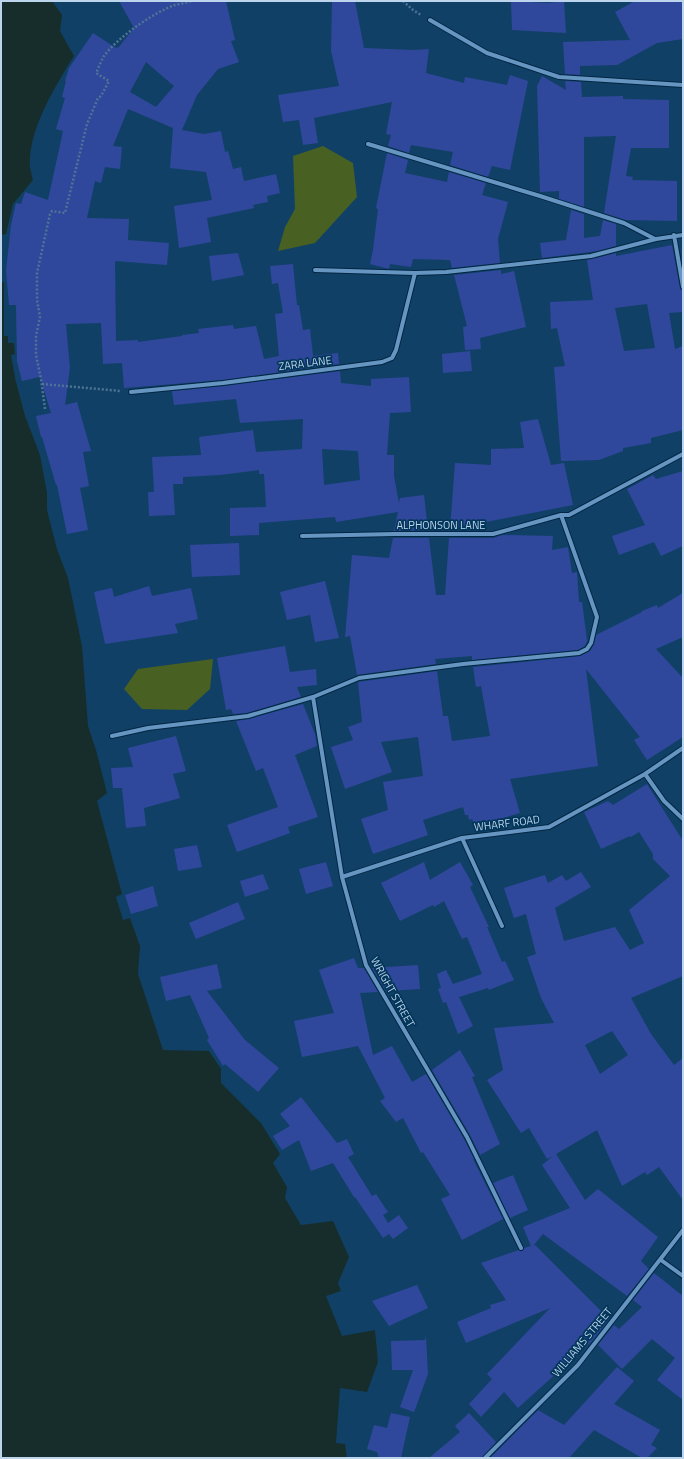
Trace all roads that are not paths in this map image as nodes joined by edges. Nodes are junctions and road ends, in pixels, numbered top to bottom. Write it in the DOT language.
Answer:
graph roads {
  1 [pos="430,20"];
  2 [pos="683,85"];
  3 [pos="368,144"];
  4 [pos="683,235"];
  5 [pos="674,236"];
  6 [pos="656,239"];
  7 [pos="315,270"];
  8 [pos="415,273"];
  9 [pos="683,287"];
  10 [pos="132,392"];
  11 [pos="683,454"];
  12 [pos="561,516"];
  13 [pos="302,536"];
  14 [pos="313,697"];
  15 [pos="112,736"];
  16 [pos="683,748"];
  17 [pos="645,774"];
  18 [pos="683,819"];
  19 [pos="462,838"];
  20 [pos="342,877"];
  21 [pos="502,926"];
  22 [pos="683,1230"];
  23 [pos="521,1248"];
  24 [pos="661,1260"];
  25 [pos="683,1276"];
  26 [pos="485,1458"];
  1 -- 2 [label="street"];
  3 -- 6 [label="street"];
  4 -- 5 [label="street"];
  5 -- 6 [label="street"];
  5 -- 9 [label="street"];
  6 -- 8 [label="street"];
  7 -- 8 [label="street"];
  8 -- 10 [label="street, ZARA LANE"];
  11 -- 12 [label="street, ALPHONSON LANE"];
  12 -- 13 [label="street, ALPHONSON LANE"];
  12 -- 14 [label="street"];
  14 -- 15 [label="street"];
  14 -- 20 [label="street, WRIGHT STREET"];
  16 -- 17 [label="street, WHARF ROAD"];
  17 -- 18 [label="street"];
  17 -- 19 [label="street, WHARF ROAD"];
  19 -- 20 [label="street, WHARF ROAD"];
  19 -- 21 [label="street"];
  20 -- 23 [label="street, WRIGHT STREET"];
  22 -- 24 [label="street, WILLIAMS STREET"];
  24 -- 25 [label="street"];
  24 -- 26 [label="street, WILLIAMS STREET"];
}
